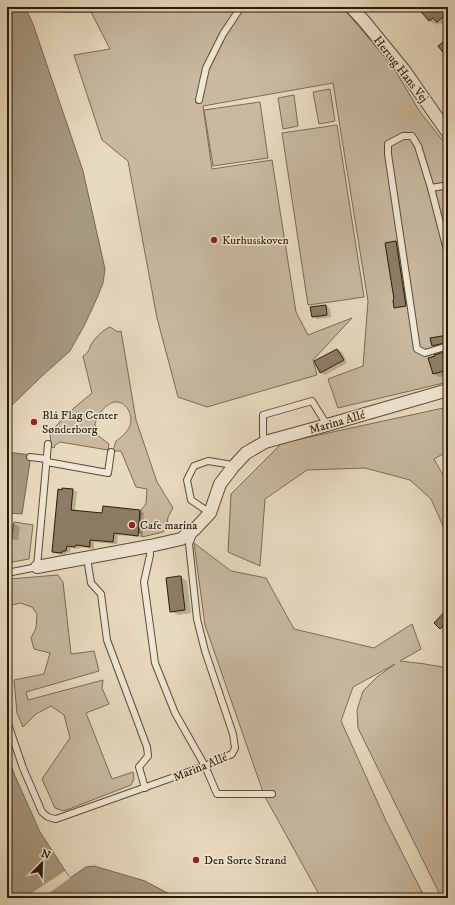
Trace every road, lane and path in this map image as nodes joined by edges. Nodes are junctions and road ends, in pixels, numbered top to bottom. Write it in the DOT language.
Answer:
graph roads {
  1 [pos="241,7"];
  2 [pos="351,7"];
  3 [pos="199,100"];
  4 [pos="448,132"];
  5 [pos="431,188"];
  6 [pos="448,189"];
  7 [pos="448,254"];
  8 [pos="448,346"];
  9 [pos="448,390"];
  10 [pos="327,426"];
  11 [pos="265,442"];
  12 [pos="48,444"];
  13 [pos="111,452"];
  14 [pos="30,457"];
  15 [pos="47,460"];
  16 [pos="233,467"];
  17 [pos="210,513"];
  18 [pos="195,529"];
  19 [pos="150,546"];
  20 [pos="87,558"];
  21 [pos="37,567"];
  22 [pos="7,573"];
  23 [pos="7,721"];
  24 [pos="205,766"];
  25 [pos="145,788"];
  26 [pos="272,794"];
  1 -- 3 [label="lane"];
  2 -- 4 [label="street, Hertug Hans Vej"];
  5 -- 6 [label="lane"];
  5 -- 7 [label="lane"];
  5 -- 8 [label="lane"];
  9 -- 10 [label="street, Marina Allé"];
  10 -- 11 [label="street, Marina Allé"];
  10 -- 11 [label="lane"];
  11 -- 16 [label="street, Marina Allé"];
  12 -- 15 [label="lane"];
  13 -- 15 [label="lane"];
  14 -- 15 [label="lane"];
  15 -- 21 [label="lane"];
  16 -- 17 [label="street, Marina Allé"];
  16 -- 17 [label="lane"];
  17 -- 18 [label="street, Marina Allé"];
  18 -- 19 [label="street, Marina Allé"];
  18 -- 24 [label="lane, Marina Allé"];
  19 -- 20 [label="street, Marina Allé"];
  19 -- 24 [label="lane"];
  20 -- 21 [label="street, Marina Allé"];
  20 -- 25 [label="lane"];
  21 -- 22 [label="lane, Marina Allé"];
  23 -- 25 [label="lane, Marina Allé"];
  24 -- 25 [label="lane, Marina Allé"];
  24 -- 26 [label="lane"];
}
